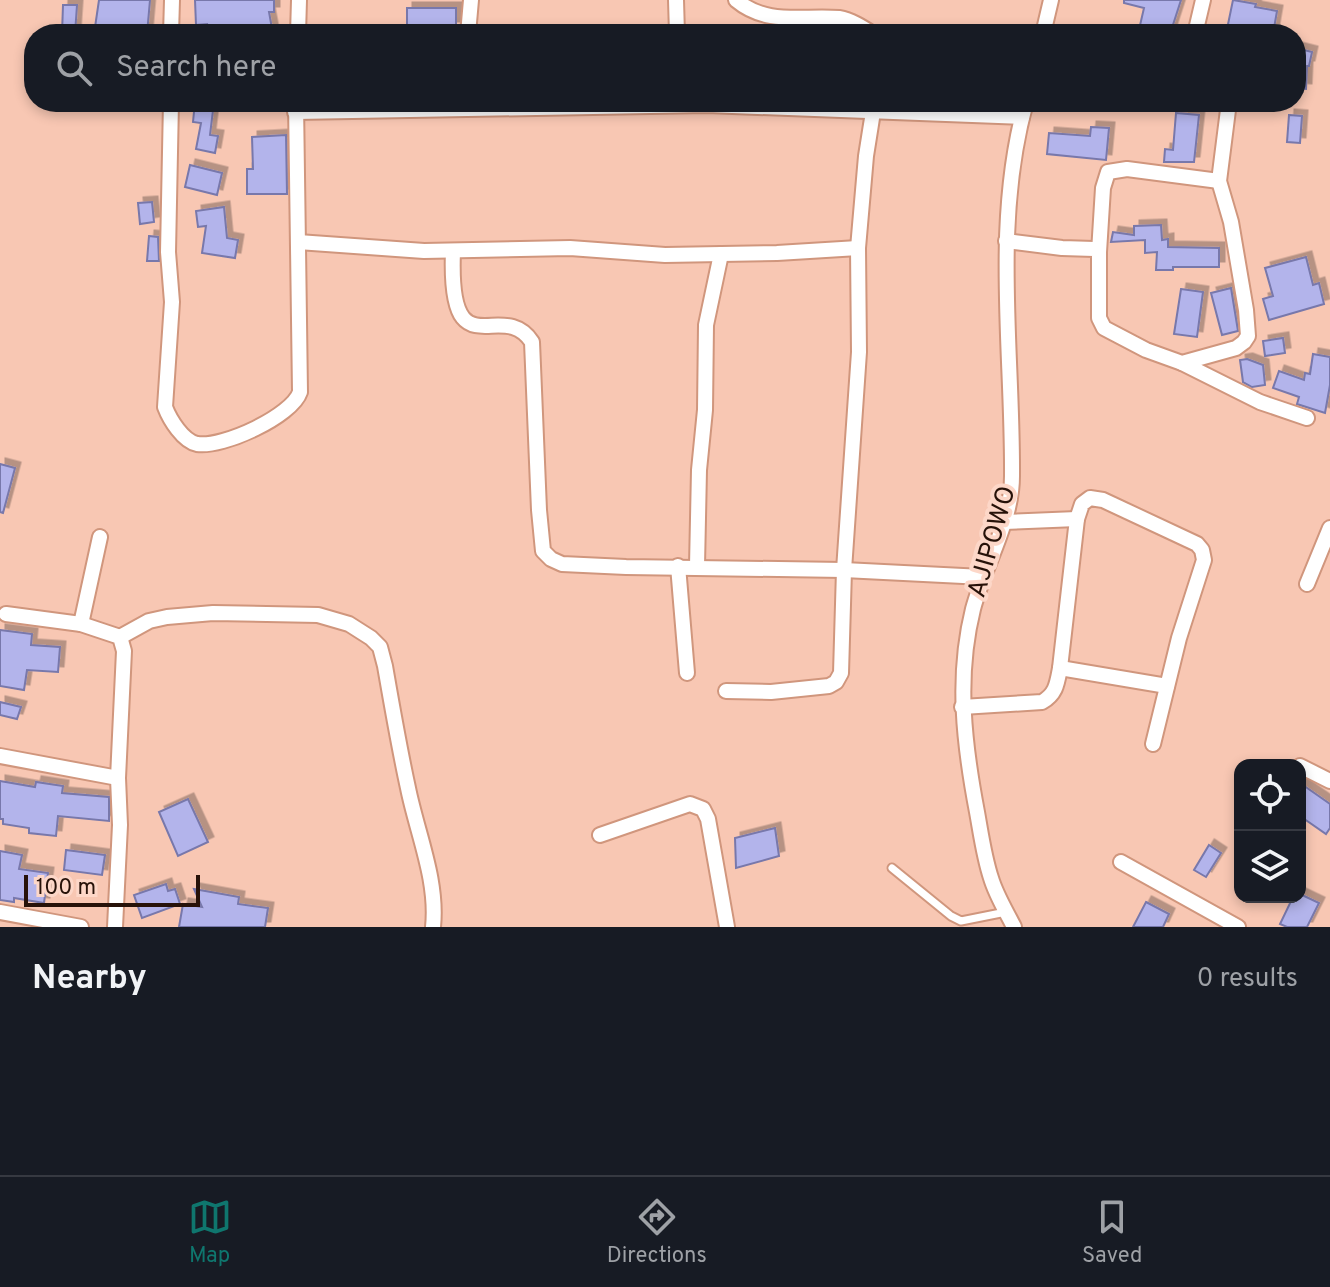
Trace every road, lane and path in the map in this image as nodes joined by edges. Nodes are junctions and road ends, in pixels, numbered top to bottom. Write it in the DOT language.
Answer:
graph roads {
  1 [pos="172,0"];
  2 [pos="299,0"];
  3 [pos="471,0"];
  4 [pos="676,0"];
  5 [pos="736,0"];
  6 [pos="1051,0"];
  7 [pos="1203,0"];
  8 [pos="171,24"];
  9 [pos="298,24"];
  10 [pos="469,24"];
  11 [pos="677,24"];
  12 [pos="856,24"];
  13 [pos="1045,24"];
  14 [pos="1197,24"];
  15 [pos="171,112"];
  16 [pos="296,112"];
  17 [pos="873,112"];
  18 [pos="946,112"];
  19 [pos="986,112"];
  20 [pos="1024,112"];
  21 [pos="1228,112"];
  22 [pos="948,115"];
  23 [pos="1219,181"];
  24 [pos="1006,241"];
  25 [pos="298,242"];
  26 [pos="858,248"];
  27 [pos="453,251"];
  28 [pos="1099,252"];
  29 [pos="721,254"];
  30 [pos="1182,363"];
  31 [pos="1307,418"];
  32 [pos="1077,519"];
  33 [pos="1004,522"];
  34 [pos="1330,528"];
  35 [pos="100,537"];
  36 [pos="678,566"];
  37 [pos="697,566"];
  38 [pos="844,570"];
  39 [pos="983,577"];
  40 [pos="1307,584"];
  41 [pos="6,614"];
  42 [pos="81,624"];
  43 [pos="120,637"];
  44 [pos="1060,668"];
  45 [pos="687,673"];
  46 [pos="1167,686"];
  47 [pos="726,691"];
  48 [pos="962,707"];
  49 [pos="1153,744"];
  50 [pos="0,756"];
  51 [pos="1306,769"];
  52 [pos="118,778"];
  53 [pos="1330,781"];
  54 [pos="600,835"];
  55 [pos="1121,862"];
  56 [pos="892,868"];
  57 [pos="0,912"];
  58 [pos="1006,912"];
  59 [pos="81,927"];
  60 [pos="115,927"];
  61 [pos="433,927"];
  62 [pos="727,927"];
  63 [pos="1014,927"];
  64 [pos="1238,927"];
  1 -- 8 [label="street"];
  2 -- 9 [label="street"];
  3 -- 10 [label="street"];
  4 -- 11 [label="street"];
  5 -- 12 [label="street"];
  6 -- 13 [label="street"];
  7 -- 14 [label="street"];
  15 -- 25 [label="street"];
  16 -- 25 [label="street"];
  17 -- 22 [label="street"];
  17 -- 26 [label="street"];
  18 -- 22 [label="street"];
  19 -- 22 [label="street"];
  20 -- 24 [label="street, AJIPOWO"];
  21 -- 23 [label="street"];
  23 -- 28 [label="street"];
  23 -- 30 [label="street"];
  24 -- 28 [label="street"];
  24 -- 33 [label="street, AJIPOWO"];
  25 -- 27 [label="street"];
  26 -- 29 [label="street"];
  26 -- 38 [label="street"];
  27 -- 29 [label="street"];
  27 -- 36 [label="street"];
  28 -- 30 [label="street"];
  29 -- 37 [label="street"];
  30 -- 31 [label="street"];
  32 -- 33 [label="street"];
  32 -- 44 [label="street"];
  32 -- 46 [label="street"];
  33 -- 39 [label="street, AJIPOWO"];
  34 -- 40 [label="street"];
  35 -- 42 [label="street"];
  36 -- 37 [label="street"];
  36 -- 45 [label="street"];
  37 -- 38 [label="street"];
  38 -- 39 [label="street"];
  38 -- 47 [label="street"];
  39 -- 48 [label="street, AJIPOWO"];
  41 -- 42 [label="street"];
  42 -- 43 [label="street"];
  43 -- 52 [label="street"];
  43 -- 61 [label="street"];
  44 -- 46 [label="street"];
  44 -- 48 [label="street"];
  46 -- 49 [label="street"];
  48 -- 58 [label="street, AJIPOWO"];
  50 -- 52 [label="street"];
  51 -- 53 [label="street"];
  52 -- 60 [label="street"];
  54 -- 62 [label="street"];
  55 -- 64 [label="street"];
  56 -- 58 [label="lane"];
  57 -- 59 [label="street"];
  58 -- 63 [label="street, AJIPOWO"];
}
